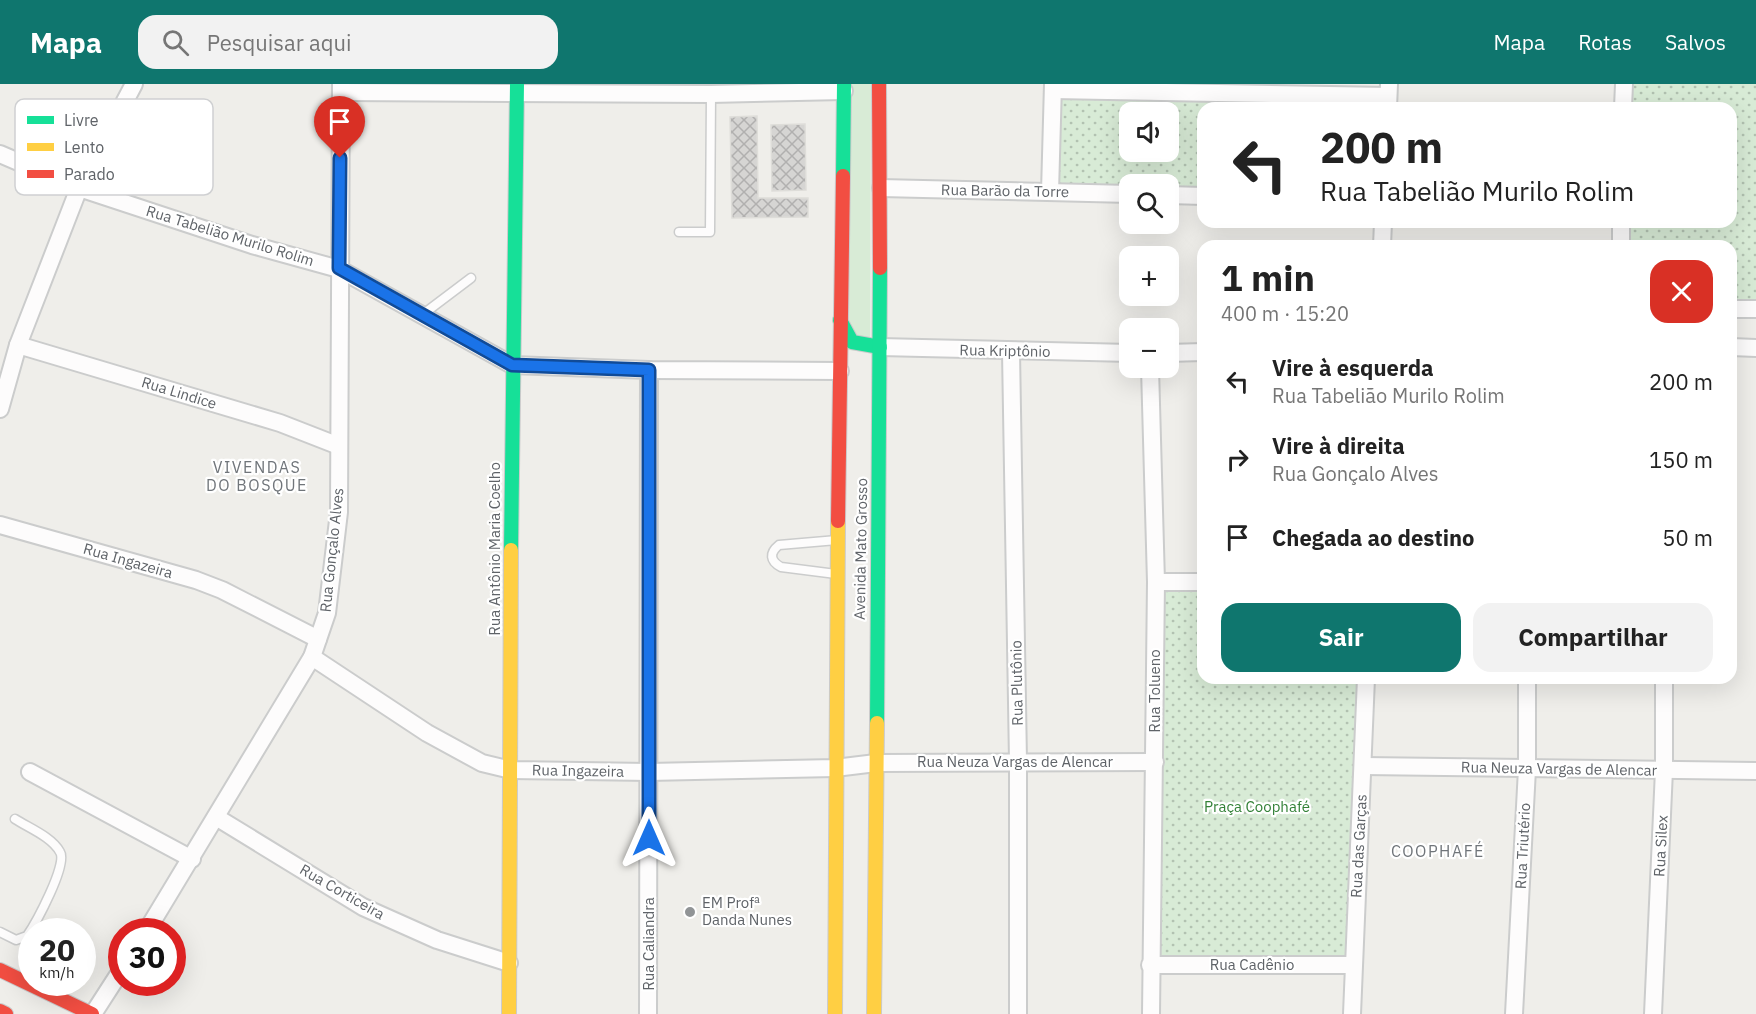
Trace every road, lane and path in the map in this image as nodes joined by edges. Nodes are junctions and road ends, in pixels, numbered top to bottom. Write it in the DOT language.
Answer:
graph roads {
  1 [pos="134,84"];
  2 [pos="879,84"];
  3 [pos="1624,84"];
  4 [pos="1053,87"];
  5 [pos="341,88"];
  6 [pos="517,88"];
  7 [pos="653,89"];
  8 [pos="854,90"];
  9 [pos="711,94"];
  10 [pos="1389,96"];
  11 [pos="126,99"];
  12 [pos="1623,102"];
  13 [pos="879,107"];
  14 [pos="0,154"];
  15 [pos="15,160"];
  16 [pos="881,188"];
  17 [pos="1050,192"];
  18 [pos="1119,194"];
  19 [pos="76,195"];
  20 [pos="100,195"];
  21 [pos="1179,195"];
  22 [pos="1197,196"];
  23 [pos="679,232"];
  24 [pos="339,268"];
  25 [pos="471,278"];
  26 [pos="1737,309"];
  27 [pos="1756,309"];
  28 [pos="422,315"];
  29 [pos="840,320"];
  30 [pos="18,345"];
  31 [pos="880,347"];
  32 [pos="1737,347"];
  33 [pos="1756,348"];
  34 [pos="1011,352"];
  35 [pos="1197,352"];
  36 [pos="1119,353"];
  37 [pos="1179,353"];
  38 [pos="512,365"];
  39 [pos="649,370"];
  40 [pos="840,371"];
  41 [pos="1150,378"];
  42 [pos="0,409"];
  43 [pos="339,446"];
  44 [pos="0,525"];
  45 [pos="838,540"];
  46 [pos="837,574"];
  47 [pos="1156,582"];
  48 [pos="1197,582"];
  49 [pos="318,639"];
  50 [pos="312,657"];
  51 [pos="1366,684"];
  52 [pos="1527,684"];
  53 [pos="1664,684"];
  54 [pos="1018,761"];
  55 [pos="1155,762"];
  56 [pos="876,763"];
  57 [pos="1363,766"];
  58 [pos="835,768"];
  59 [pos="1527,769"];
  60 [pos="511,770"];
  61 [pos="1664,770"];
  62 [pos="1756,771"];
  63 [pos="30,772"];
  64 [pos="649,772"];
  65 [pos="216,818"];
  66 [pos="15,819"];
  67 [pos="192,859"];
  68 [pos="155,918"];
  69 [pos="0,932"];
  70 [pos="509,963"];
  71 [pos="1150,965"];
  72 [pos="1353,965"];
  73 [pos="0,970"];
  74 [pos="108,991"];
  75 [pos="0,1011"];
  76 [pos="6,1014"];
  77 [pos="93,1014"];
  78 [pos="509,1014"];
  79 [pos="648,1014"];
  80 [pos="835,1014"];
  81 [pos="874,1014"];
  82 [pos="1018,1014"];
  83 [pos="1151,1014"];
  84 [pos="1352,1014"];
  85 [pos="1514,1014"];
  86 [pos="1653,1014"];
  1 -- 11 [label="street"];
  2 -- 13 [label="main road, Avenida Mato Grosso"];
  3 -- 12 [label="street"];
  4 -- 10 [label="street"];
  4 -- 17 [label="street"];
  5 -- 6 [label="street"];
  5 -- 24 [label="street, Rua Gonçalo Alves"];
  6 -- 7 [label="street"];
  6 -- 38 [label="main road, Rua Antônio Maria Coelho"];
  7 -- 9 [label="street"];
  8 -- 9 [label="street"];
  8 -- 13 [label="main road"];
  8 -- 29 [label="main road, Avenida Mato Grosso"];
  9 -- 23 [label="lane"];
  13 -- 16 [label="main road, Avenida Mato Grosso"];
  14 -- 15 [label="street, Rua Tabelião Murilo Rolim"];
  16 -- 17 [label="street, Rua Barão da Torre"];
  16 -- 31 [label="main road, Avenida Mato Grosso"];
  17 -- 18 [label="street, Rua Barão da Torre"];
  19 -- 30 [label="street"];
  20 -- 24 [label="street, Rua Tabelião Murilo Rolim"];
  21 -- 22 [label="street"];
  24 -- 28 [label="street, Rua Tabelião Murilo Rolim"];
  24 -- 43 [label="street, Rua Gonçalo Alves"];
  25 -- 28 [label="lane"];
  26 -- 27 [label="street"];
  28 -- 38 [label="street, Rua Tabelião Murilo Rolim"];
  29 -- 31 [label="main road"];
  29 -- 40 [label="main road, Avenida Mato Grosso"];
  30 -- 42 [label="street"];
  30 -- 43 [label="street, Rua Lindice"];
  31 -- 34 [label="street, Rua Kriptônio"];
  31 -- 56 [label="main road, Avenida Mato Grosso"];
  32 -- 33 [label="street"];
  34 -- 36 [label="street, Rua Kriptônio"];
  34 -- 54 [label="street, Rua Plutônio"];
  35 -- 37 [label="street"];
  38 -- 39 [label="street, Rua Tabelião Murilo Rolim"];
  38 -- 60 [label="main road, Rua Antônio Maria Coelho"];
  39 -- 40 [label="street, Rua Tabelião Murilo Rolim"];
  39 -- 64 [label="street, Rua Caliandra"];
  40 -- 45 [label="main road, Avenida Mato Grosso"];
  41 -- 47 [label="street, Rua Tolueno"];
  43 -- 49 [label="street, Rua Gonçalo Alves"];
  44 -- 49 [label="street, Rua Ingazeira"];
  45 -- 46 [label="main road, Avenida Mato Grosso"];
  45 -- 46 [label="lane"];
  46 -- 58 [label="main road, Avenida Mato Grosso"];
  47 -- 48 [label="street"];
  47 -- 55 [label="street, Rua Tolueno"];
  49 -- 50 [label="street, Rua Gonçalo Alves"];
  50 -- 60 [label="street, Rua Ingazeira"];
  50 -- 65 [label="street, Rua Gonçalo Alves"];
  51 -- 57 [label="street, Rua das Garças"];
  52 -- 59 [label="street, Rua Triutério"];
  53 -- 61 [label="street, Rua Silex"];
  54 -- 55 [label="street, Rua Neuza Vargas de Alencar"];
  54 -- 56 [label="street, Rua Neuza Vargas de Alencar"];
  54 -- 82 [label="street, Rua Plutônio"];
  55 -- 71 [label="street, Rua Tolueno"];
  56 -- 58 [label="street, Rua Ingazeira"];
  56 -- 81 [label="main road, Avenida Mato Grosso"];
  57 -- 59 [label="street, Rua Neuza Vargas de Alencar"];
  57 -- 72 [label="street, Rua das Garças"];
  58 -- 64 [label="street, Rua Ingazeira"];
  58 -- 80 [label="main road, Avenida Mato Grosso"];
  59 -- 61 [label="street, Rua Neuza Vargas de Alencar"];
  59 -- 85 [label="street, Rua Triutério"];
  60 -- 64 [label="street, Rua Ingazeira"];
  60 -- 70 [label="main road, Rua Antônio Maria Coelho"];
  61 -- 62 [label="street, Rua Neuza Vargas de Alencar"];
  61 -- 86 [label="street, Rua Silex"];
  63 -- 67 [label="street"];
  64 -- 79 [label="street, Rua Caliandra"];
  65 -- 67 [label="street, Rua Gonçalo Alves"];
  65 -- 70 [label="street, Rua Corticeira"];
  66 -- 69 [label="lane"];
  67 -- 68 [label="street, Rua Gonçalo Alves"];
  70 -- 78 [label="main road, Rua Antônio Maria Coelho"];
  71 -- 72 [label="street, Rua Cadênio"];
  71 -- 83 [label="street, Rua Tolueno"];
  72 -- 84 [label="street, Rua das Garças"];
  73 -- 77 [label="main road"];
  74 -- 77 [label="street"];
  75 -- 76 [label="main road"];
}
